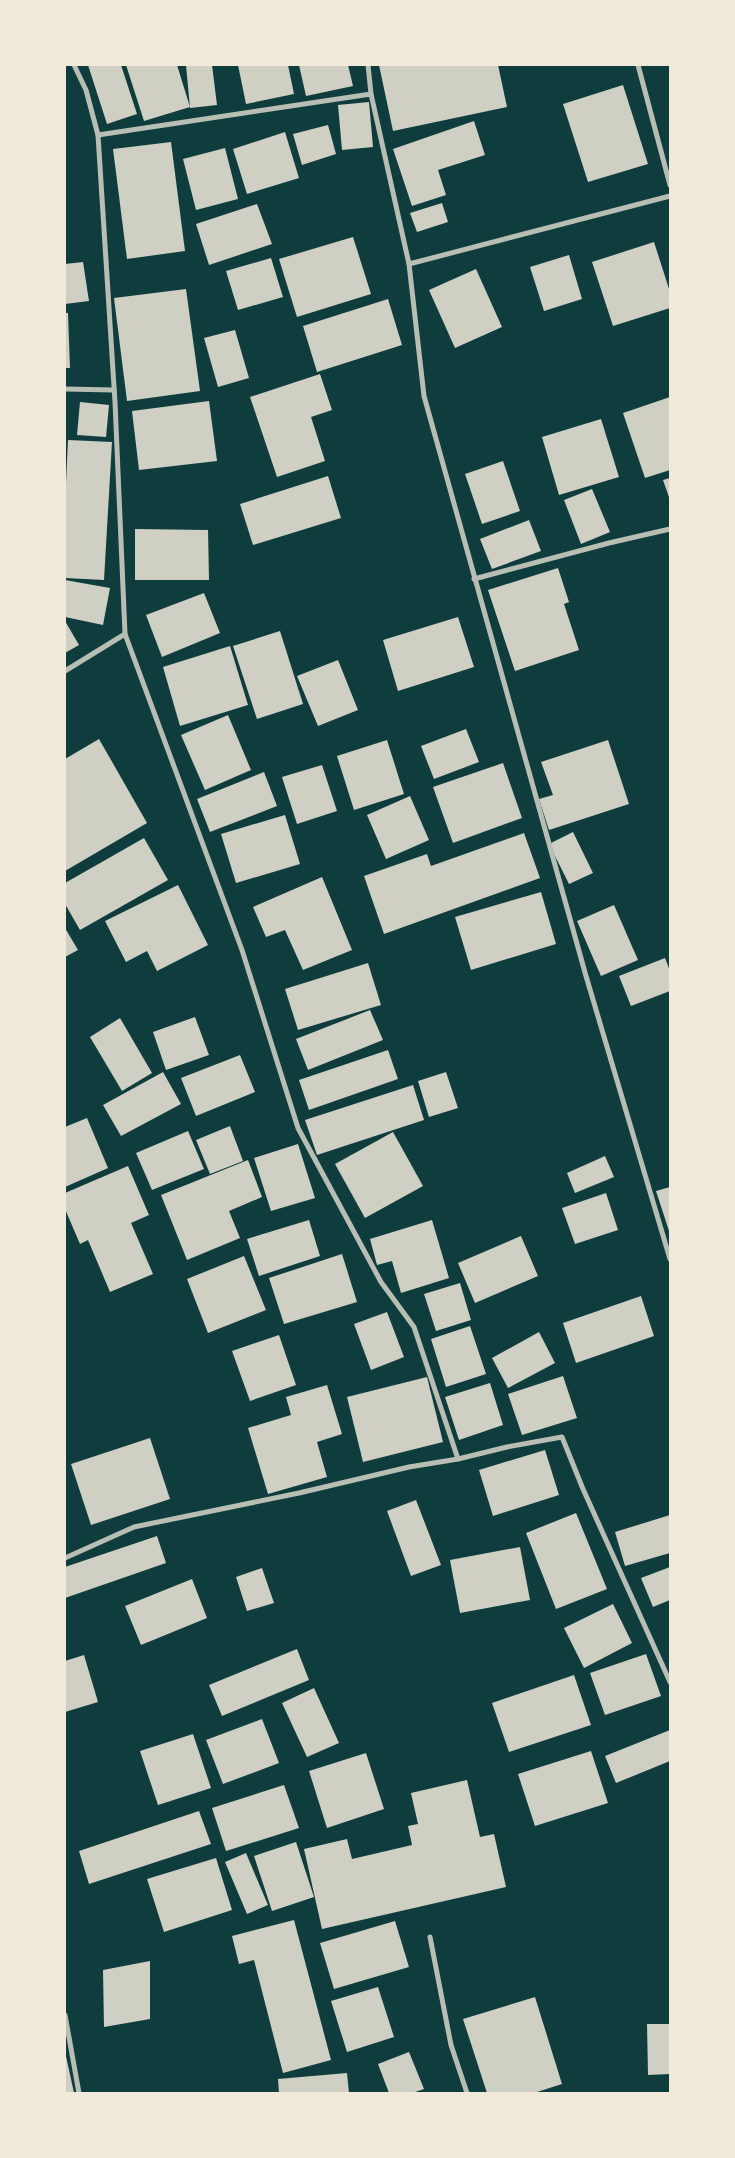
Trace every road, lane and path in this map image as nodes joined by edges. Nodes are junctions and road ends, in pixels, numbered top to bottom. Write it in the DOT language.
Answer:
graph roads {
  1 [pos="74,65"];
  2 [pos="368,65"];
  3 [pos="638,65"];
  4 [pos="371,94"];
  5 [pos="98,136"];
  6 [pos="670,185"];
  7 [pos="670,196"];
  8 [pos="408,264"];
  9 [pos="65,389"];
  10 [pos="114,390"];
  11 [pos="670,529"];
  12 [pos="474,579"];
  13 [pos="125,634"];
  14 [pos="65,671"];
  15 [pos="670,1258"];
  16 [pos="458,1459"];
  17 [pos="65,1558"];
  18 [pos="670,1682"];
  19 [pos="430,1937"];
  20 [pos="65,2015"];
  21 [pos="80,2093"];
  22 [pos="467,2093"];
  1 -- 5 [label="street"];
  2 -- 4 [label="street"];
  3 -- 6 [label="street"];
  4 -- 5 [label="street"];
  4 -- 8 [label="street"];
  5 -- 10 [label="street"];
  7 -- 8 [label="street"];
  8 -- 12 [label="street"];
  9 -- 10 [label="street"];
  10 -- 13 [label="street"];
  11 -- 12 [label="street"];
  12 -- 15 [label="street"];
  13 -- 14 [label="street"];
  13 -- 16 [label="street"];
  16 -- 17 [label="street"];
  16 -- 18 [label="street"];
  19 -- 22 [label="street"];
  20 -- 21 [label="street"];
}
